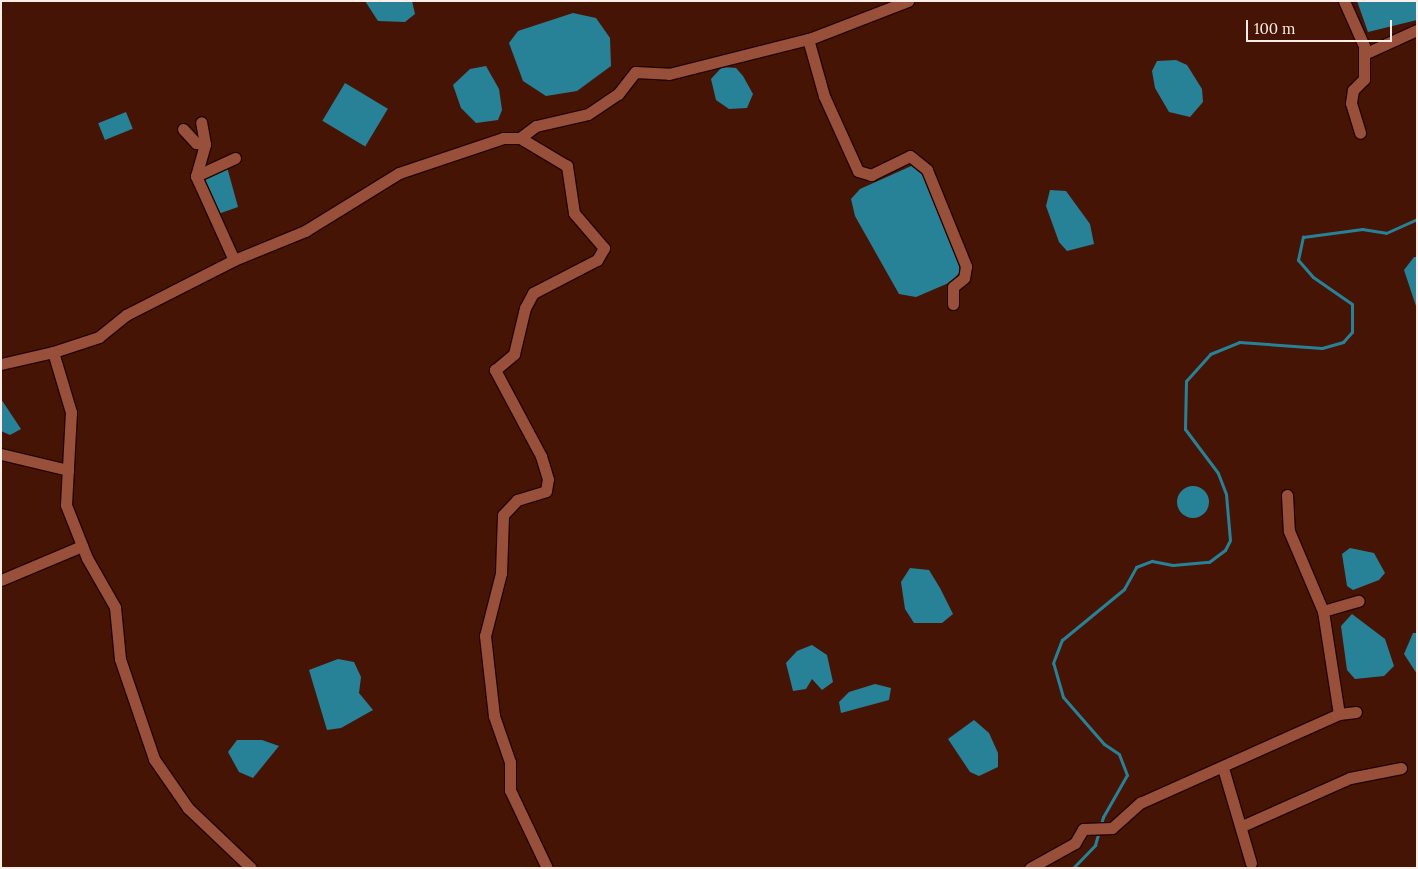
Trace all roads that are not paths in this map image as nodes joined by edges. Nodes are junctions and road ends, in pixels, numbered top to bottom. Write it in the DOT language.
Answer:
graph roads {
  1 [pos="908,1"];
  2 [pos="1344,1"];
  3 [pos="1417,30"];
  4 [pos="808,39"];
  5 [pos="1364,54"];
  6 [pos="201,122"];
  7 [pos="183,128"];
  8 [pos="1360,133"];
  9 [pos="520,138"];
  10 [pos="205,144"];
  11 [pos="235,158"];
  12 [pos="196,176"];
  13 [pos="234,260"];
  14 [pos="953,304"];
  15 [pos="53,352"];
  16 [pos="1,364"];
  17 [pos="1,454"];
  18 [pos="68,470"];
  19 [pos="1287,495"];
  20 [pos="82,546"];
  21 [pos="1,580"];
  22 [pos="1359,600"];
  23 [pos="1323,611"];
  24 [pos="1356,712"];
  25 [pos="1339,714"];
  26 [pos="1223,768"];
  27 [pos="1401,768"];
  28 [pos="1242,826"];
  29 [pos="1251,864"];
  30 [pos="251,868"];
  31 [pos="547,868"];
  32 [pos="1030,868"];
  1 -- 4 [label="street"];
  2 -- 5 [label="street"];
  3 -- 5 [label="street"];
  4 -- 9 [label="street"];
  4 -- 14 [label="street"];
  5 -- 8 [label="street"];
  6 -- 10 [label="street"];
  7 -- 10 [label="street"];
  9 -- 13 [label="street"];
  9 -- 31 [label="street"];
  10 -- 12 [label="street"];
  11 -- 12 [label="street"];
  12 -- 13 [label="street"];
  13 -- 15 [label="street"];
  15 -- 16 [label="street"];
  15 -- 18 [label="street"];
  17 -- 18 [label="street"];
  18 -- 20 [label="street"];
  19 -- 23 [label="street"];
  20 -- 21 [label="street"];
  20 -- 30 [label="street"];
  22 -- 23 [label="street"];
  23 -- 25 [label="street"];
  24 -- 25 [label="street"];
  25 -- 26 [label="street"];
  26 -- 28 [label="street"];
  26 -- 32 [label="street"];
  27 -- 28 [label="street"];
  28 -- 29 [label="street"];
}
